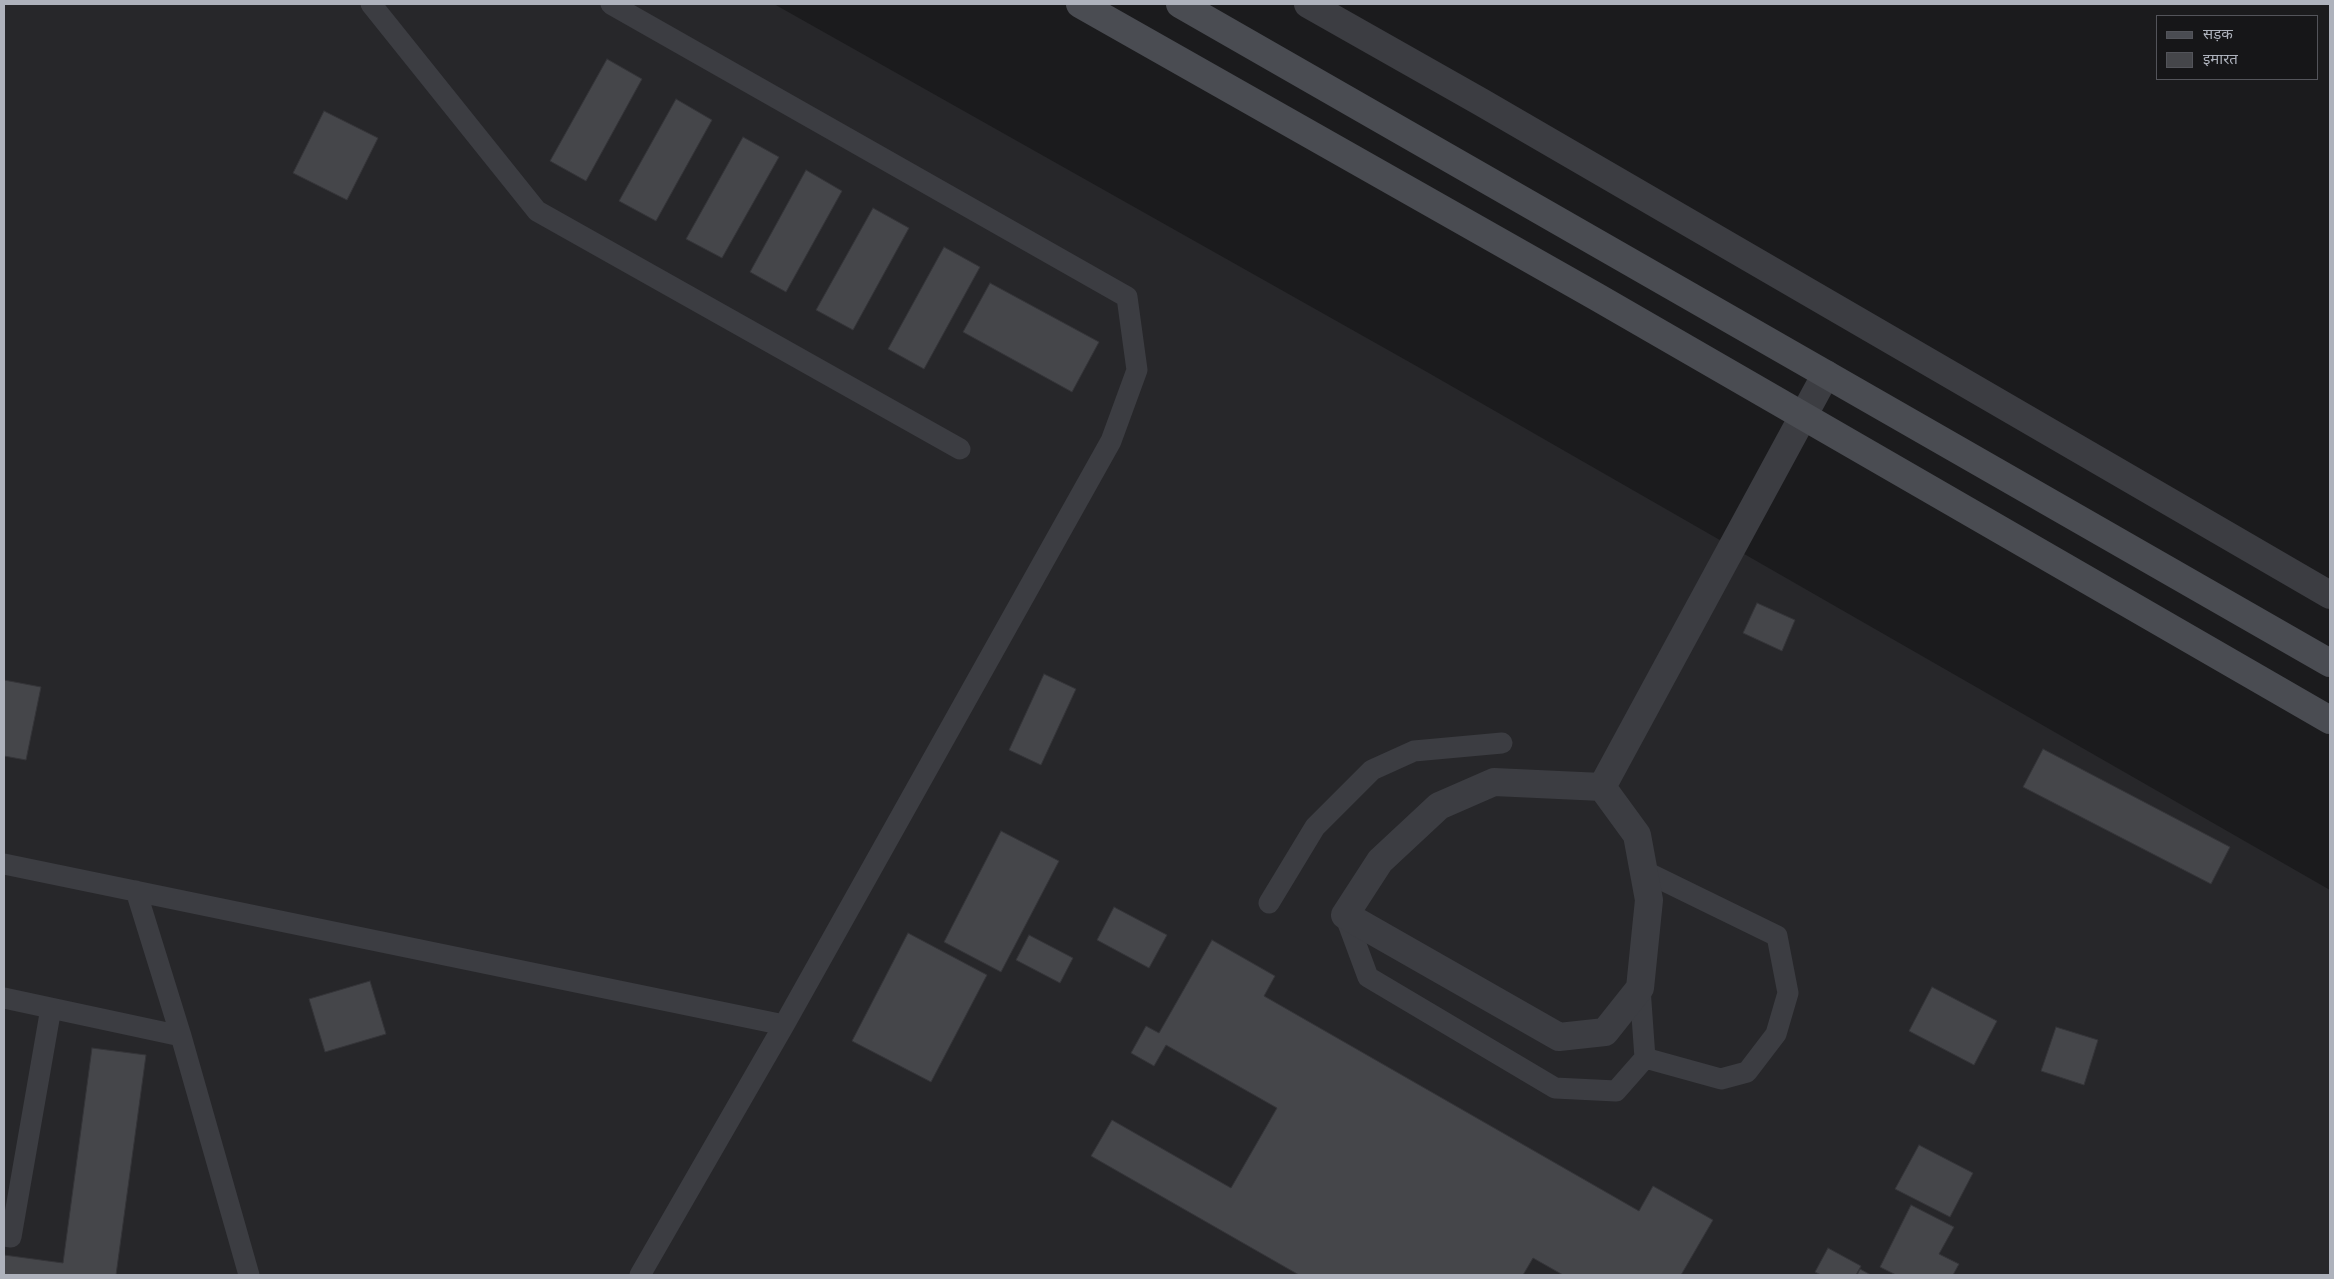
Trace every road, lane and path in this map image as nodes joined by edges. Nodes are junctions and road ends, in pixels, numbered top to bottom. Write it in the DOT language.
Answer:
graph roads {
  1 [pos="371,4"];
  2 [pos="611,4"];
  3 [pos="1080,4"];
  4 [pos="1180,4"];
  5 [pos="1308,4"];
  6 [pos="1826,374"];
  7 [pos="1803,416"];
  8 [pos="960,449"];
  9 [pos="2330,595"];
  10 [pos="2330,663"];
  11 [pos="2330,720"];
  12 [pos="1502,743"];
  13 [pos="1602,788"];
  14 [pos="4,864"];
  15 [pos="1644,871"];
  16 [pos="136,891"];
  17 [pos="1268,903"];
  18 [pos="1345,915"];
  19 [pos="1640,988"];
  20 [pos="4,998"];
  21 [pos="50,1008"];
  22 [pos="784,1025"];
  23 [pos="181,1036"];
  24 [pos="1645,1058"];
  25 [pos="4,1236"];
  26 [pos="250,1275"];
  27 [pos="640,1275"];
  1 -- 8 [label="lane"];
  2 -- 22 [label="lane"];
  3 -- 7 [label="main road"];
  4 -- 6 [label="main road"];
  5 -- 9 [label="street"];
  6 -- 7 [label="street"];
  6 -- 10 [label="main road"];
  7 -- 11 [label="main road"];
  7 -- 13 [label="street"];
  12 -- 17 [label="lane"];
  13 -- 15 [label="street"];
  13 -- 18 [label="street"];
  14 -- 16 [label="lane"];
  15 -- 19 [label="street"];
  15 -- 24 [label="lane"];
  16 -- 22 [label="lane"];
  16 -- 23 [label="lane"];
  18 -- 19 [label="street"];
  18 -- 24 [label="lane"];
  19 -- 24 [label="lane"];
  20 -- 21 [label="lane"];
  21 -- 23 [label="lane"];
  21 -- 25 [label="lane"];
  22 -- 27 [label="lane"];
  23 -- 26 [label="lane"];
}
